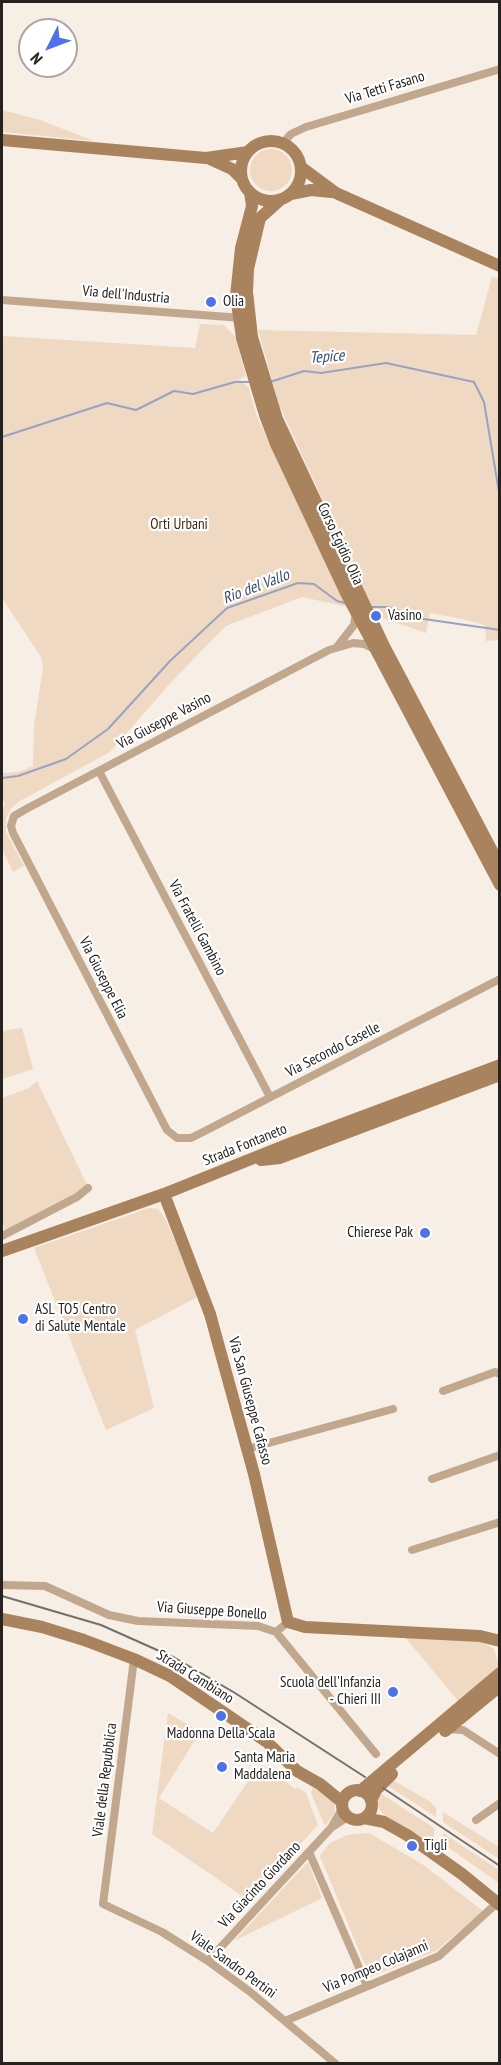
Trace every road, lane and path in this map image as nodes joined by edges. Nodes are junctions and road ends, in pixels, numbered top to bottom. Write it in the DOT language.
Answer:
graph roads {
  1 [pos="500,69"];
  2 [pos="2,140"];
  3 [pos="283,143"];
  4 [pos="248,152"];
  5 [pos="206,158"];
  6 [pos="301,167"];
  7 [pos="242,179"];
  8 [pos="250,192"];
  9 [pos="336,193"];
  10 [pos="285,197"];
  11 [pos="500,266"];
  12 [pos="2,300"];
  13 [pos="244,318"];
  14 [pos="262,388"];
  15 [pos="363,613"];
  16 [pos="337,646"];
  17 [pos="376,650"];
  18 [pos="99,771"];
  19 [pos="11,826"];
  20 [pos="500,866"];
  21 [pos="500,885"];
  22 [pos="500,979"];
  23 [pos="500,1065"];
  24 [pos="500,1075"];
  25 [pos="270,1097"];
  26 [pos="177,1138"];
  27 [pos="247,1160"];
  28 [pos="88,1188"];
  29 [pos="164,1194"];
  30 [pos="2,1236"];
  31 [pos="2,1251"];
  32 [pos="500,1374"];
  33 [pos="443,1392"];
  34 [pos="393,1409"];
  35 [pos="247,1449"];
  36 [pos="500,1455"];
  37 [pos="432,1479"];
  38 [pos="500,1522"];
  39 [pos="412,1550"];
  40 [pos="2,1585"];
  41 [pos="2,1619"];
  42 [pos="288,1622"];
  43 [pos="276,1632"];
  44 [pos="498,1643"];
  45 [pos="134,1659"];
  46 [pos="500,1673"];
  47 [pos="500,1686"];
  48 [pos="467,1713"];
  49 [pos="447,1729"];
  50 [pos="463,1730"];
  51 [pos="376,1754"];
  52 [pos="500,1754"];
  53 [pos="348,1802"];
  54 [pos="371,1803"];
  55 [pos="500,1803"];
  56 [pos="364,1818"];
  57 [pos="476,1820"];
  58 [pos="384,1822"];
  59 [pos="309,1852"];
  60 [pos="103,1904"];
  61 [pos="498,1904"];
  62 [pos="208,1961"];
  63 [pos="367,1986"];
  64 [pos="285,2021"];
  65 [pos="336,2064"];
  1 -- 3 [label="street, Via Tetti Fasano"];
  2 -- 5 [label="street"];
  3 -- 4 [label="street"];
  3 -- 6 [label="street"];
  4 -- 5 [label="street"];
  4 -- 7 [label="street"];
  5 -- 7 [label="street"];
  6 -- 9 [label="street"];
  6 -- 10 [label="street"];
  7 -- 8 [label="street"];
  8 -- 10 [label="street"];
  8 -- 13 [label="street, Corso Egidio Olia"];
  9 -- 10 [label="street"];
  9 -- 11 [label="street"];
  10 -- 13 [label="street, Corso Egidio Olia"];
  12 -- 13 [label="street, Via dell'Industria"];
  13 -- 14 [label="street, Corso Egidio Olia"];
  14 -- 15 [label="street, Corso Egidio Olia"];
  14 -- 15 [label="street, Corso Egidio Olia"];
  15 -- 16 [label="street, Via Giuseppe Vasino"];
  15 -- 17 [label="street, Corso Egidio Olia"];
  15 -- 20 [label="street, Corso Egidio Olia"];
  16 -- 17 [label="street, Via Giuseppe Vasino"];
  16 -- 18 [label="street, Via Giuseppe Vasino"];
  17 -- 21 [label="street, Corso Egidio Olia"];
  18 -- 19 [label="street, Via Giuseppe Vasino"];
  18 -- 25 [label="street, Via Fratelli Gambino"];
  19 -- 26 [label="street, Via Giuseppe Elia"];
  22 -- 25 [label="street, Via Secondo Caselle"];
  23 -- 27 [label="street, Strada Fontaneto"];
  24 -- 27 [label="street"];
  25 -- 26 [label="street, Via Secondo Caselle"];
  27 -- 29 [label="street, Strada Fontaneto"];
  28 -- 30 [label="street"];
  29 -- 31 [label="street, Strada Fontaneto"];
  29 -- 35 [label="street, Via San Giuseppe Cafasso"];
  32 -- 33 [label="street"];
  34 -- 35 [label="street"];
  35 -- 42 [label="street, Via San Giuseppe Cafasso"];
  36 -- 37 [label="street"];
  38 -- 39 [label="street"];
  40 -- 43 [label="street, Via Giuseppe Bonello"];
  41 -- 45 [label="street, Strada Cambiano"];
  42 -- 43 [label="street, Via Giuseppe Bonello"];
  42 -- 44 [label="street, Via Giuseppe Bonello"];
  43 -- 51 [label="street"];
  45 -- 53 [label="street, Strada Cambiano"];
  45 -- 60 [label="street, Viale della Repubblica"];
  46 -- 53 [label="street"];
  47 -- 48 [label="street"];
  48 -- 49 [label="street"];
  48 -- 50 [label="street"];
  49 -- 50 [label="street"];
  49 -- 54 [label="street"];
  50 -- 52 [label="street"];
  53 -- 54 [label="street, Strada Cambiano"];
  53 -- 56 [label="street"];
  53 -- 59 [label="street, Via Giacinto Giordano"];
  54 -- 56 [label="street"];
  54 -- 58 [label="street, Strada Cambiano"];
  55 -- 57 [label="street"];
  56 -- 58 [label="street"];
  58 -- 61 [label="street"];
  59 -- 62 [label="street, Via Giacinto Giordano"];
  59 -- 63 [label="street"];
  60 -- 62 [label="street, Viale Sandro Pertini"];
  61 -- 63 [label="street, Via Pompeo Colajanni"];
  62 -- 64 [label="street, Viale Sandro Pertini"];
  63 -- 64 [label="street, Via Pompeo Colajanni"];
  64 -- 65 [label="street, Viale Sandro Pertini"];
}
